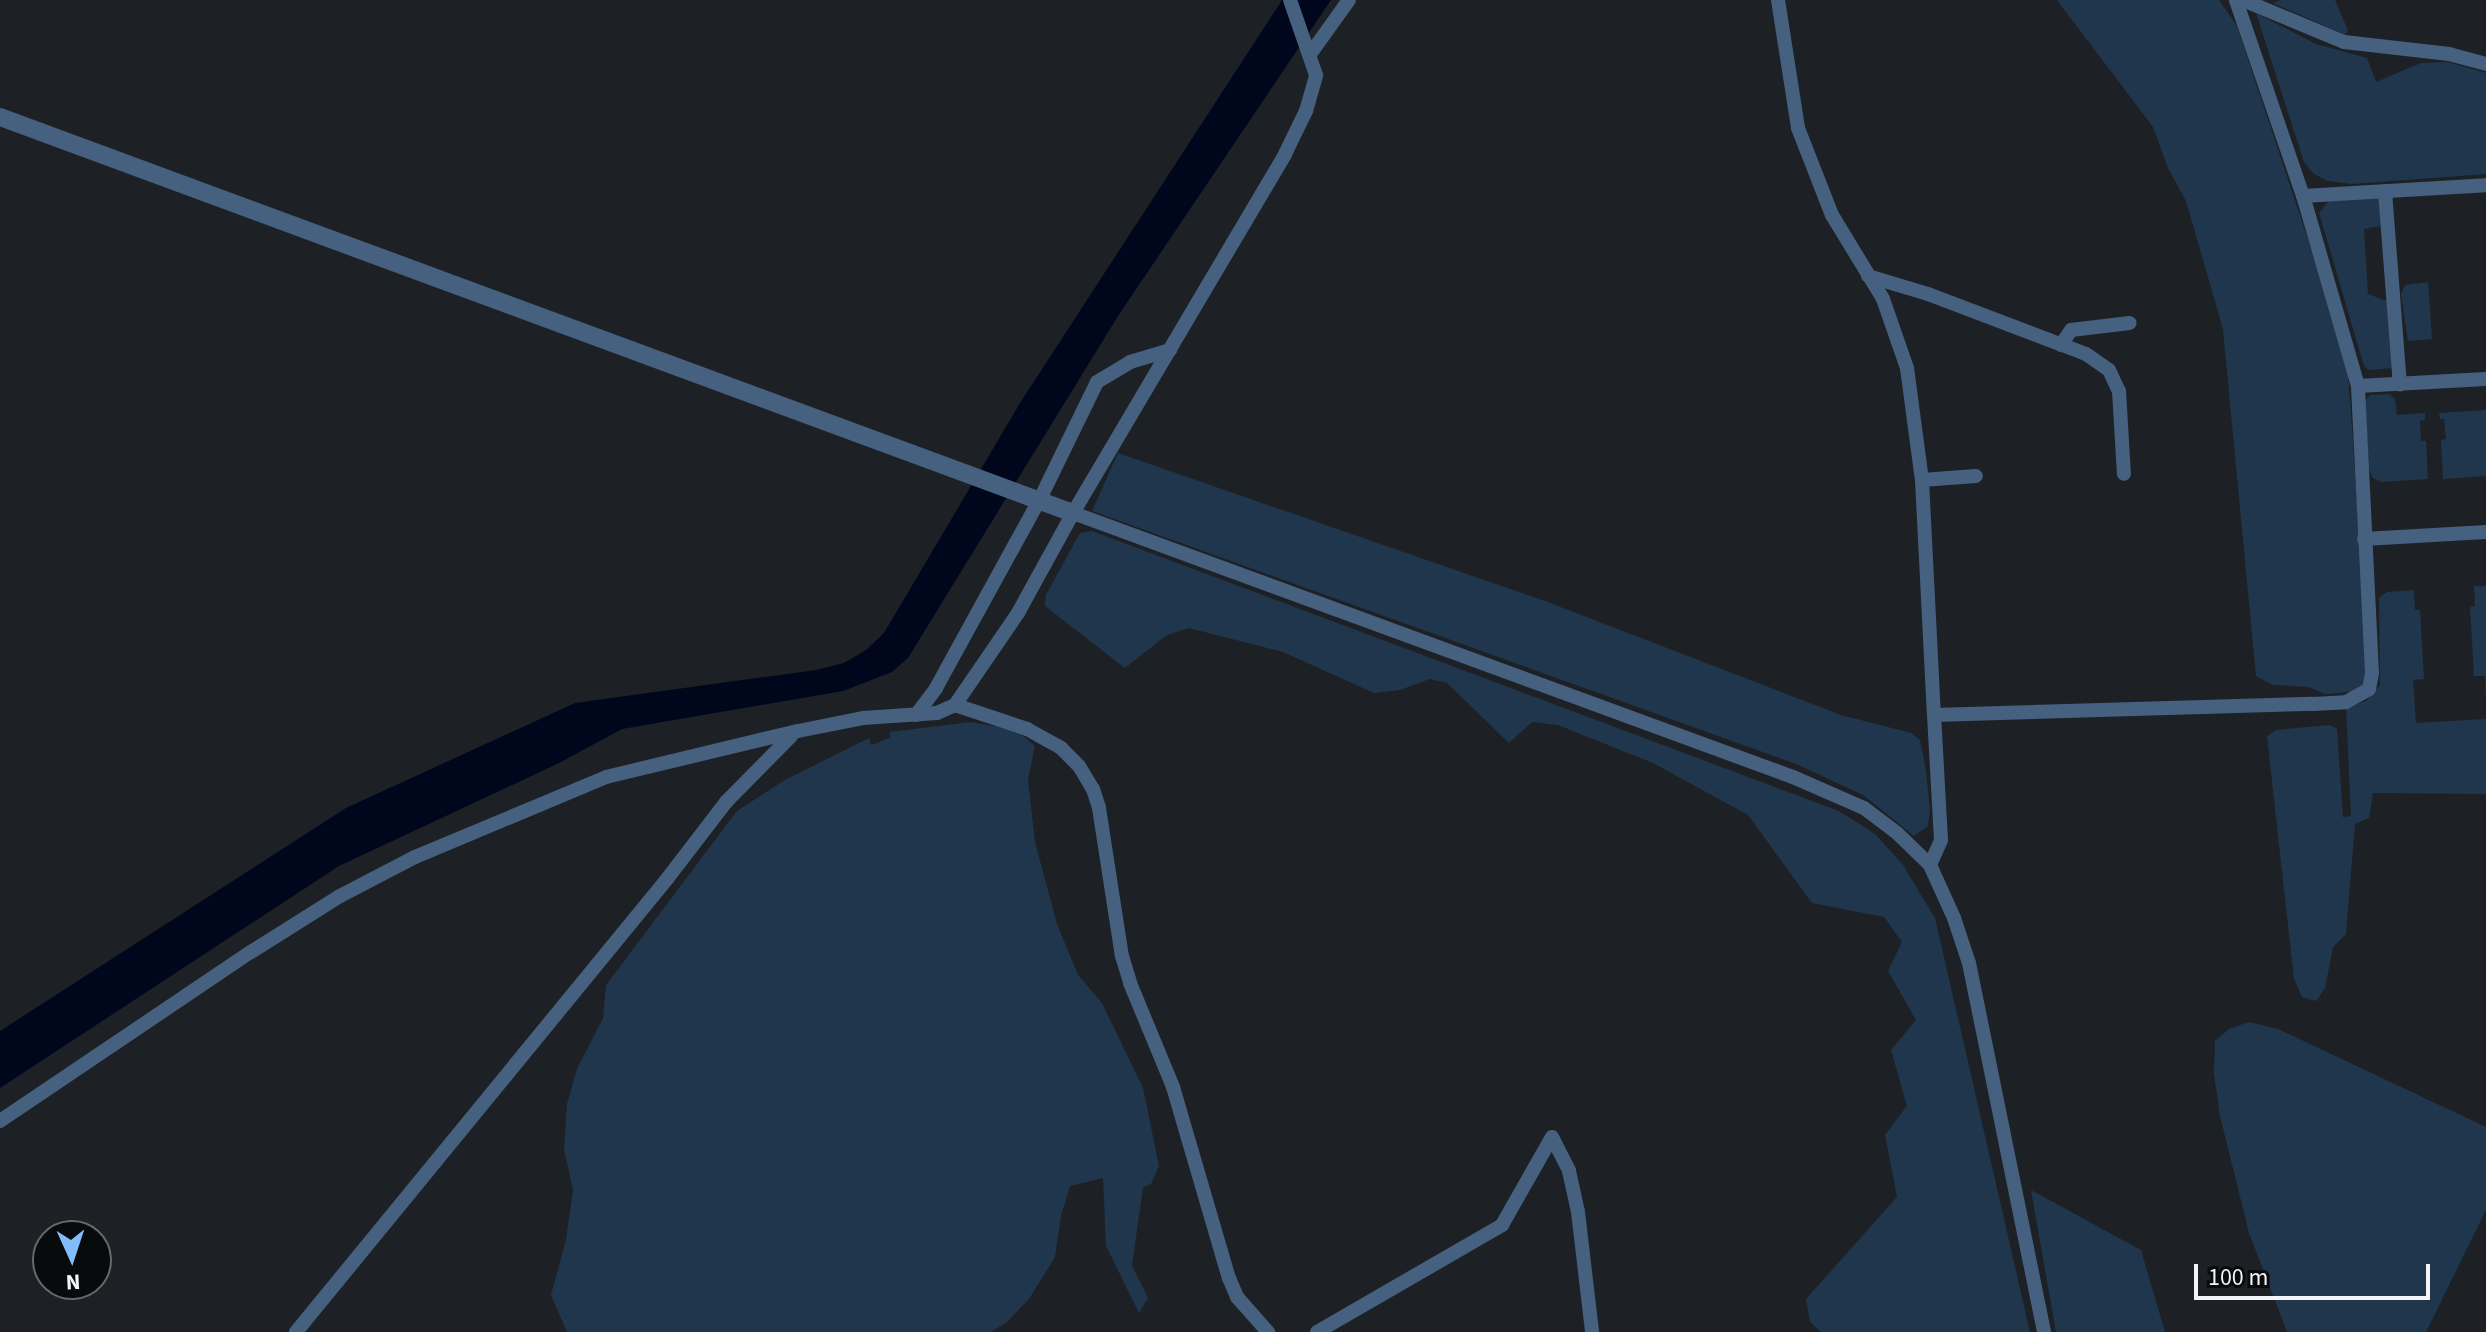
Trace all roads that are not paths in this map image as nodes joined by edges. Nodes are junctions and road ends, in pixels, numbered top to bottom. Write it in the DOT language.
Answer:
graph roads {
  1 [pos="1290,0"];
  2 [pos="1349,0"];
  3 [pos="1778,0"];
  4 [pos="2236,0"];
  5 [pos="2243,0"];
  6 [pos="1309,46"];
  7 [pos="2486,64"];
  8 [pos="0,117"];
  9 [pos="2486,185"];
  10 [pos="2385,191"];
  11 [pos="2303,196"];
  12 [pos="1868,276"];
  13 [pos="2130,323"];
  14 [pos="2061,345"];
  15 [pos="1170,350"];
  16 [pos="2486,379"];
  17 [pos="2400,384"];
  18 [pos="2358,386"];
  19 [pos="2124,474"];
  20 [pos="1976,476"];
  21 [pos="1922,480"];
  22 [pos="1040,499"];
  23 [pos="1073,513"];
  24 [pos="2486,532"];
  25 [pos="2364,539"];
  26 [pos="955,705"];
  27 [pos="916,715"];
  28 [pos="1934,715"];
  29 [pos="798,731"];
  30 [pos="1930,865"];
  31 [pos="0,1121"];
  32 [pos="296,1332"];
  33 [pos="1268,1332"];
  34 [pos="1317,1332"];
  35 [pos="1592,1332"];
  36 [pos="2044,1332"];
  1 -- 6 [label="street"];
  2 -- 6 [label="street"];
  3 -- 12 [label="street"];
  4 -- 11 [label="street"];
  5 -- 7 [label="street"];
  6 -- 15 [label="street"];
  8 -- 22 [label="street"];
  9 -- 10 [label="street"];
  10 -- 11 [label="street"];
  10 -- 17 [label="street"];
  11 -- 18 [label="street"];
  12 -- 14 [label="street"];
  12 -- 21 [label="street"];
  13 -- 14 [label="street"];
  14 -- 19 [label="street"];
  15 -- 22 [label="street"];
  15 -- 23 [label="street"];
  16 -- 17 [label="street"];
  17 -- 18 [label="street"];
  18 -- 25 [label="street"];
  20 -- 21 [label="street"];
  21 -- 28 [label="street"];
  22 -- 23 [label="street"];
  22 -- 27 [label="street"];
  23 -- 26 [label="street"];
  23 -- 30 [label="street"];
  24 -- 25 [label="street"];
  25 -- 28 [label="street"];
  26 -- 27 [label="street"];
  26 -- 33 [label="street"];
  27 -- 29 [label="street"];
  28 -- 30 [label="street"];
  29 -- 31 [label="street"];
  29 -- 32 [label="street"];
  30 -- 36 [label="street"];
  34 -- 35 [label="street"];
}
